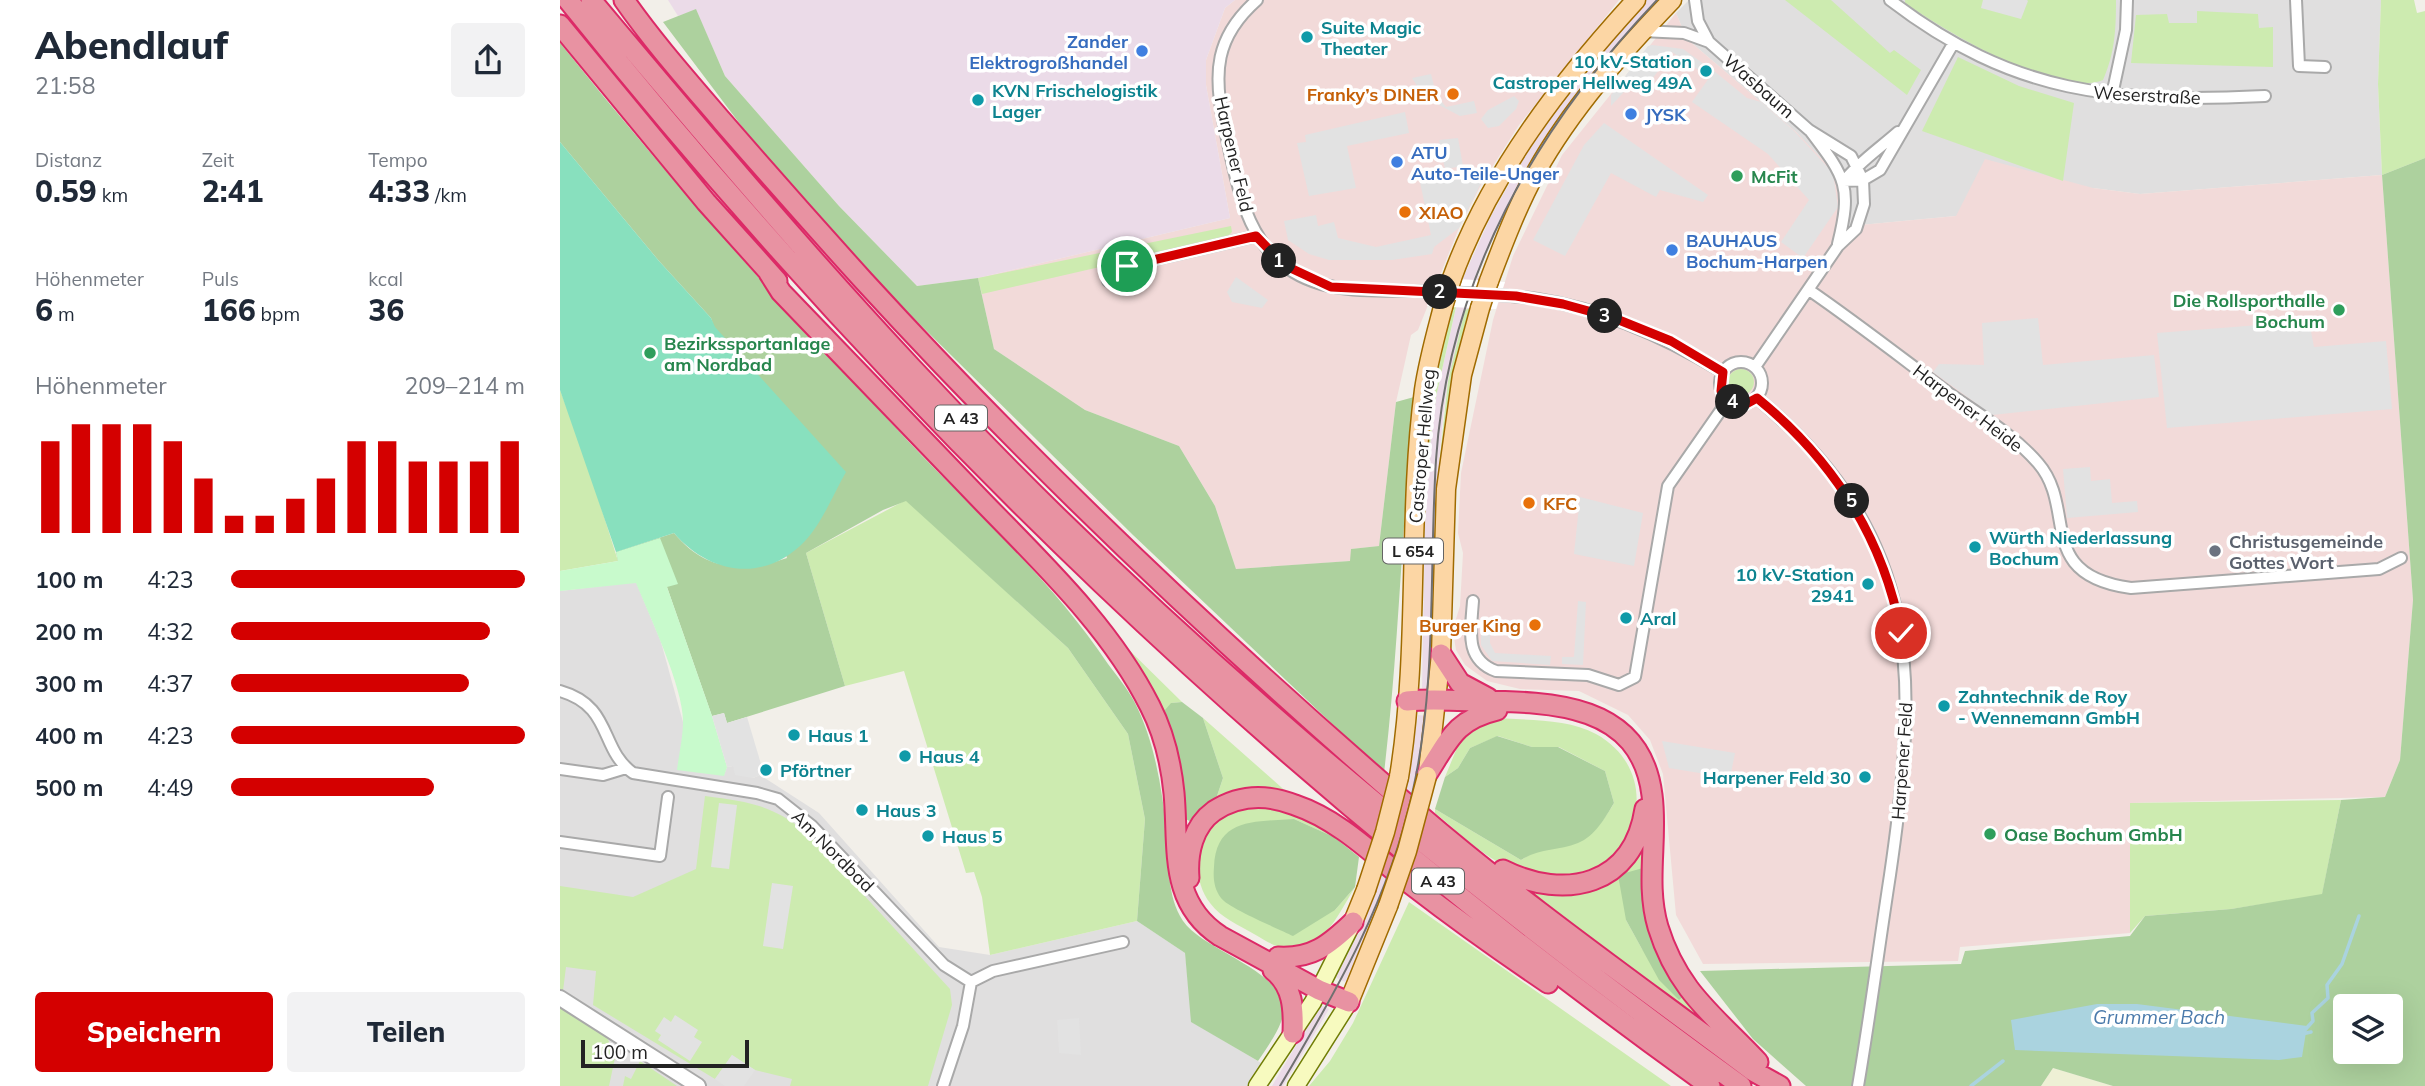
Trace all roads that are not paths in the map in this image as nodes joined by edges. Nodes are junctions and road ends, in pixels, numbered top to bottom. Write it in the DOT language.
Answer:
graph roads {
  1 [pos="568,0"];
  2 [pos="591,0"];
  3 [pos="1257,0"];
  4 [pos="1623,0"];
  5 [pos="1636,0"];
  6 [pos="1672,0"];
  7 [pos="1695,0"];
  8 [pos="1890,0"];
  9 [pos="2127,0"];
  10 [pos="2296,0"];
  11 [pos="626,3"];
  12 [pos="560,25"];
  13 [pos="1613,26"];
  14 [pos="1642,31"];
  15 [pos="1709,42"];
  16 [pos="1953,44"];
  17 [pos="2325,67"];
  18 [pos="2112,95"];
  19 [pos="2265,96"];
  20 [pos="1901,129"];
  21 [pos="1809,130"];
  22 [pos="1857,164"];
  23 [pos="1863,180"];
  24 [pos="1844,181"];
  25 [pos="1256,236"];
  26 [pos="1838,246"];
  27 [pos="769,273"];
  28 [pos="1108,281"];
  29 [pos="1809,290"];
  30 [pos="1755,367"];
  31 [pos="1723,372"];
  32 [pos="1757,398"];
  33 [pos="1728,400"];
  34 [pos="957,443"];
  35 [pos="2401,558"];
  36 [pos="1473,601"];
  37 [pos="1441,654"];
  38 [pos="560,691"];
  39 [pos="1407,701"];
  40 [pos="1437,703"];
  41 [pos="1495,705"];
  42 [pos="626,768"];
  43 [pos="560,769"];
  44 [pos="1427,775"];
  45 [pos="1395,782"];
  46 [pos="668,797"];
  47 [pos="560,842"];
  48 [pos="660,856"];
  49 [pos="664,868"];
  50 [pos="1353,922"];
  51 [pos="1124,942"];
  52 [pos="1237,946"];
  53 [pos="1278,957"];
  54 [pos="971,982"];
  55 [pos="1321,986"];
  56 [pos="560,998"];
  57 [pos="1349,1002"];
  58 [pos="1293,1033"];
  59 [pos="698,1086"];
  60 [pos="943,1086"];
  61 [pos="1257,1086"];
  62 [pos="1296,1086"];
  63 [pos="1694,1086"];
  64 [pos="1710,1086"];
  65 [pos="1741,1086"];
  66 [pos="1780,1086"];
  67 [pos="1858,1086"];
  1 -- 34 [label="highway, A 43"];
  2 -- 65 [label="highway, A 43"];
  3 -- 25 [label="street, Harpener Feld"];
  4 -- 13 [label="street"];
  5 -- 13 [label="main road, Castroper Hellweg / L 654"];
  6 -- 14 [label="main road, Castroper Hellweg / L 654"];
  7 -- 15 [label="street, Wasbaum"];
  8 -- 16 [label="street, Weserstraße"];
  9 -- 18 [label="street"];
  10 -- 17 [label="street"];
  11 -- 45 [label="highway"];
  12 -- 27 [label="highway"];
  13 -- 39 [label="main road, Castroper Hellweg / L 654, bridge"];
  14 -- 15 [label="street, Wasbaum"];
  14 -- 37 [label="main road, Castroper Hellweg / L 654, bridge"];
  15 -- 21 [label="street, Wasbaum"];
  16 -- 18 [label="street, Weserstraße"];
  16 -- 20 [label="street"];
  18 -- 19 [label="street, Weserstraße"];
  20 -- 22 [label="street"];
  20 -- 23 [label="street"];
  21 -- 22 [label="street, Wasbaum"];
  21 -- 24 [label="street, Wasbaum"];
  22 -- 23 [label="street, Wasbaum"];
  22 -- 24 [label="street"];
  23 -- 24 [label="street"];
  23 -- 26 [label="street"];
  24 -- 26 [label="street"];
  25 -- 28 [label="street, Harpener Feld"];
  25 -- 31 [label="street, Harpener Feld"];
  26 -- 29 [label="street"];
  27 -- 34 [label="highway"];
  27 -- 52 [label="highway"];
  29 -- 30 [label="street"];
  29 -- 35 [label="street, Harpener Heide"];
  30 -- 31 [label="street"];
  30 -- 32 [label="street"];
  31 -- 33 [label="street"];
  32 -- 33 [label="street"];
  32 -- 67 [label="street, Harpener Feld"];
  33 -- 36 [label="street"];
  34 -- 64 [label="highway, A 43"];
  37 -- 40 [label="main road, Castroper Hellweg / L 654"];
  37 -- 41 [label="highway"];
  38 -- 42 [label="street"];
  39 -- 40 [label="highway"];
  39 -- 45 [label="main road, Castroper Hellweg / L 654"];
  40 -- 41 [label="highway"];
  40 -- 44 [label="main road, Castroper Hellweg / L 654"];
  41 -- 44 [label="highway"];
  41 -- 45 [label="highway"];
  41 -- 66 [label="highway"];
  42 -- 43 [label="street, Am Nordbad"];
  42 -- 54 [label="street, Am Nordbad"];
  44 -- 57 [label="main road, Castroper Hellweg / L 654, bridge"];
  45 -- 50 [label="main road, Castroper Hellweg / L 654, bridge"];
  45 -- 66 [label="highway"];
  46 -- 48 [label="street"];
  47 -- 48 [label="street"];
  48 -- 49 [label="street"];
  50 -- 53 [label="highway"];
  50 -- 55 [label="main road, Castroper Hellweg / L 654"];
  51 -- 54 [label="street"];
  52 -- 55 [label="highway"];
  52 -- 58 [label="highway"];
  53 -- 55 [label="highway"];
  53 -- 63 [label="highway"];
  54 -- 60 [label="street"];
  55 -- 57 [label="highway"];
  55 -- 58 [label="main road, Castroper Hellweg / L 654"];
  56 -- 59 [label="street"];
  57 -- 62 [label="main road, Castroper Hellweg / L 654"];
  58 -- 61 [label="main road, Castroper Hellweg / L 654"];
}
